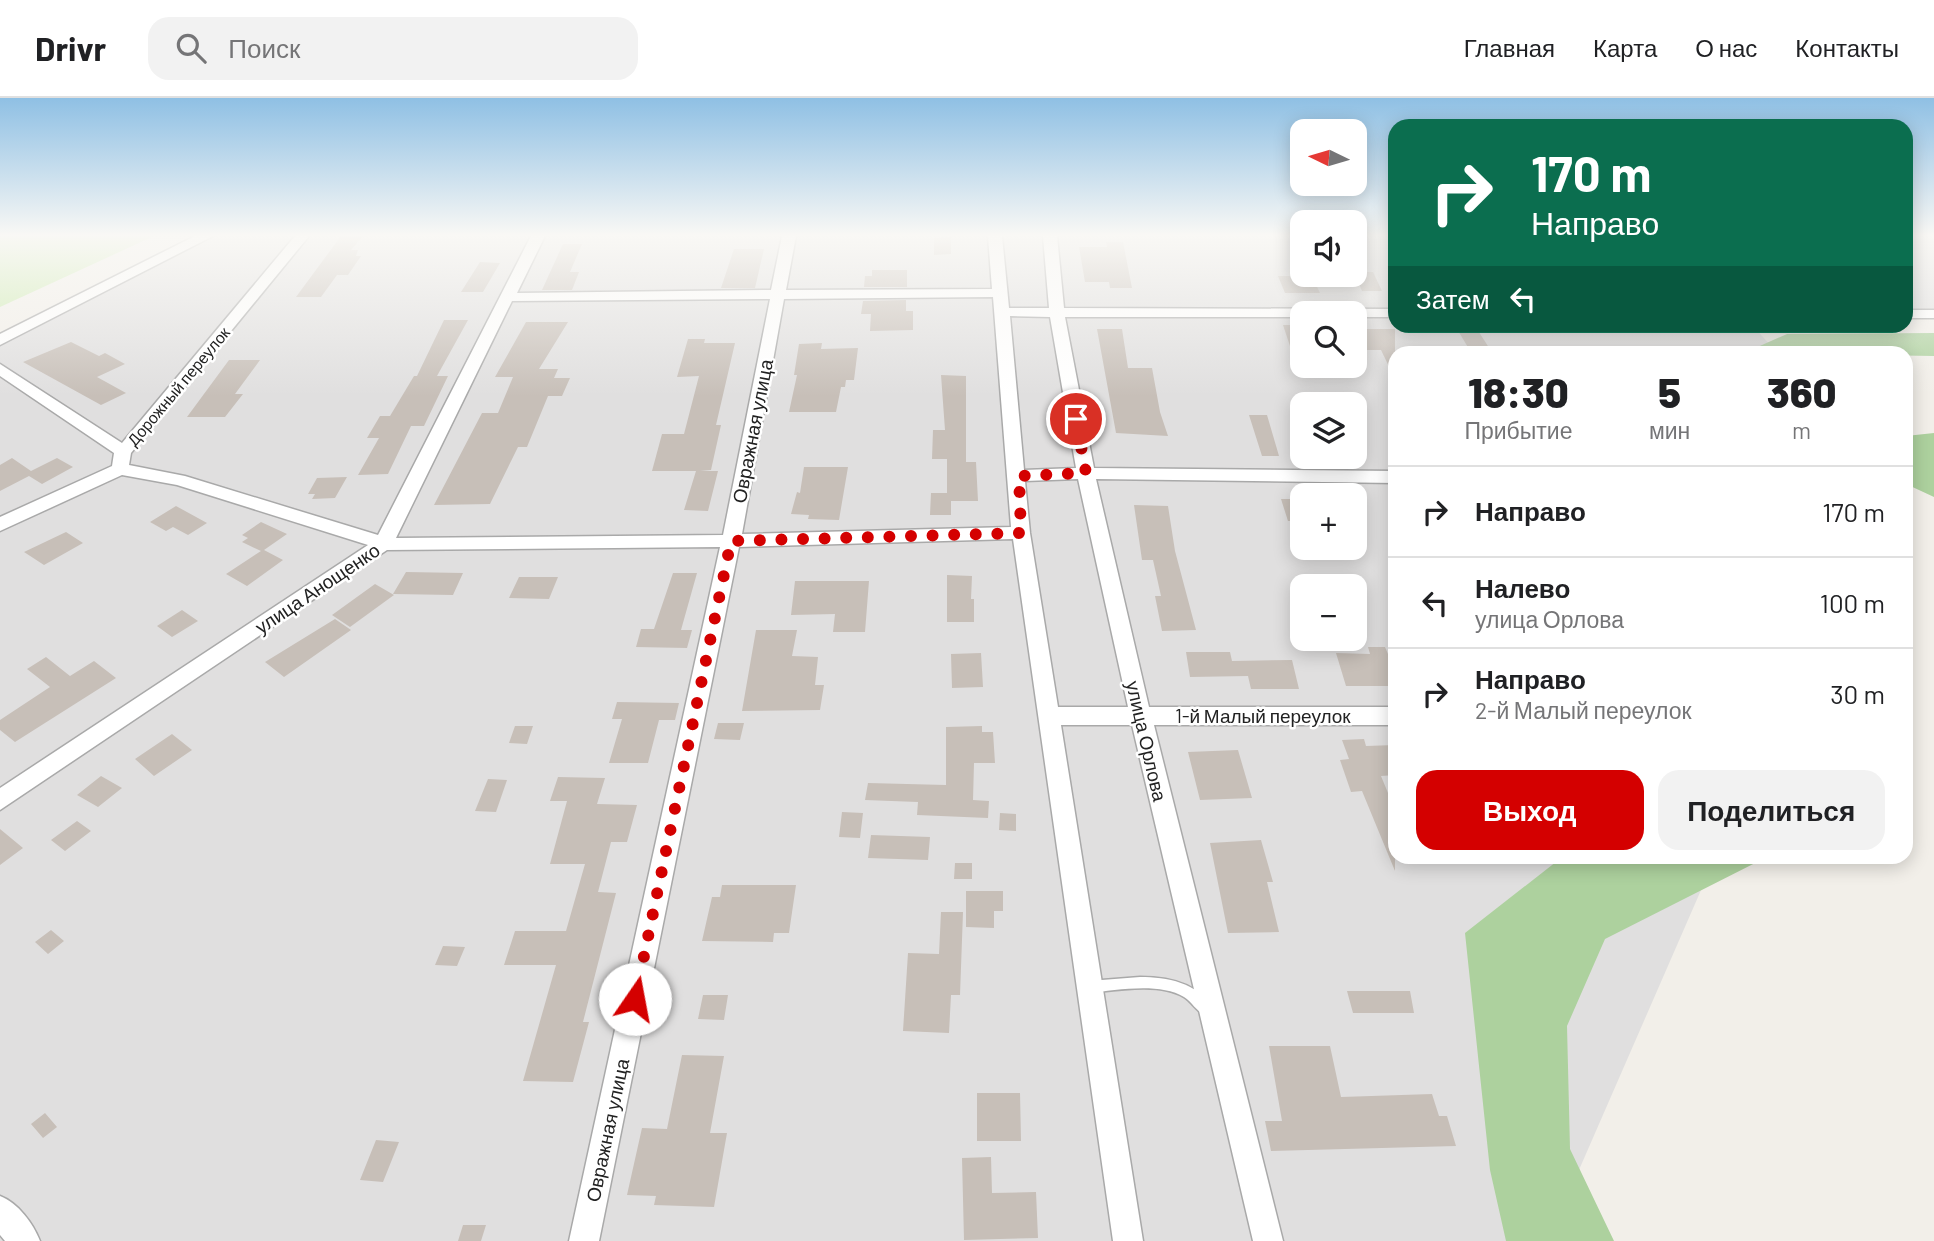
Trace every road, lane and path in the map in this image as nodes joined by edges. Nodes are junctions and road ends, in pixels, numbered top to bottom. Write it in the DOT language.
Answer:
graph roads {
  1 [pos="100,289"];
  2 [pos="258,289"];
  3 [pos="512,289"];
  4 [pos="778,289"];
  5 [pos="999,289"];
  6 [pos="1055,289"];
  7 [pos="777,296"];
  8 [pos="508,297"];
  9 [pos="1000,303"];
  10 [pos="1057,313"];
  11 [pos="1388,313"];
  12 [pos="1913,314"];
  13 [pos="1934,314"];
  14 [pos="0,340"];
  15 [pos="0,369"];
  16 [pos="121,460"];
  17 [pos="1086,473"];
  18 [pos="1019,476"];
  19 [pos="1388,477"];
  20 [pos="0,525"];
  21 [pos="1021,533"];
  22 [pos="731,541"];
  23 [pos="383,544"];
  24 [pos="1140,714"];
  25 [pos="1048,716"];
  26 [pos="1388,716"];
  27 [pos="0,800"];
  28 [pos="1089,987"];
  29 [pos="1214,1019"];
  30 [pos="0,1212"];
  31 [pos="25,1241"];
  32 [pos="584,1241"];
  33 [pos="1128,1241"];
  34 [pos="1268,1241"];
  1 -- 14 [label="street"];
  2 -- 16 [label="street, Дорожный переулок"];
  3 -- 8 [label="street, улица Анощенко"];
  4 -- 7 [label="street, Овражная улица"];
  5 -- 9 [label="street"];
  6 -- 10 [label="street, улица Орлова"];
  7 -- 8 [label="street"];
  7 -- 9 [label="street"];
  7 -- 22 [label="street, Овражная улица"];
  8 -- 23 [label="street, улица Анощенко"];
  9 -- 10 [label="street"];
  9 -- 18 [label="street"];
  10 -- 11 [label="street"];
  10 -- 17 [label="street, улица Орлова"];
  12 -- 13 [label="street"];
  15 -- 16 [label="street"];
  16 -- 20 [label="street, Дорожный переулок"];
  16 -- 23 [label="street"];
  17 -- 18 [label="street"];
  17 -- 19 [label="street"];
  17 -- 24 [label="street, улица Орлова"];
  18 -- 21 [label="street"];
  21 -- 22 [label="street"];
  21 -- 25 [label="street"];
  22 -- 23 [label="street"];
  22 -- 32 [label="street, Овражная улица"];
  23 -- 27 [label="street, улица Анощенко"];
  24 -- 25 [label="street, 1-й Малый переулок"];
  24 -- 26 [label="street, 1-й Малый переулок"];
  24 -- 29 [label="street, улица Орлова"];
  25 -- 28 [label="street"];
  28 -- 29 [label="lane"];
  28 -- 33 [label="street"];
  29 -- 34 [label="street, улица Орлова"];
  30 -- 31 [label="street"];
}
